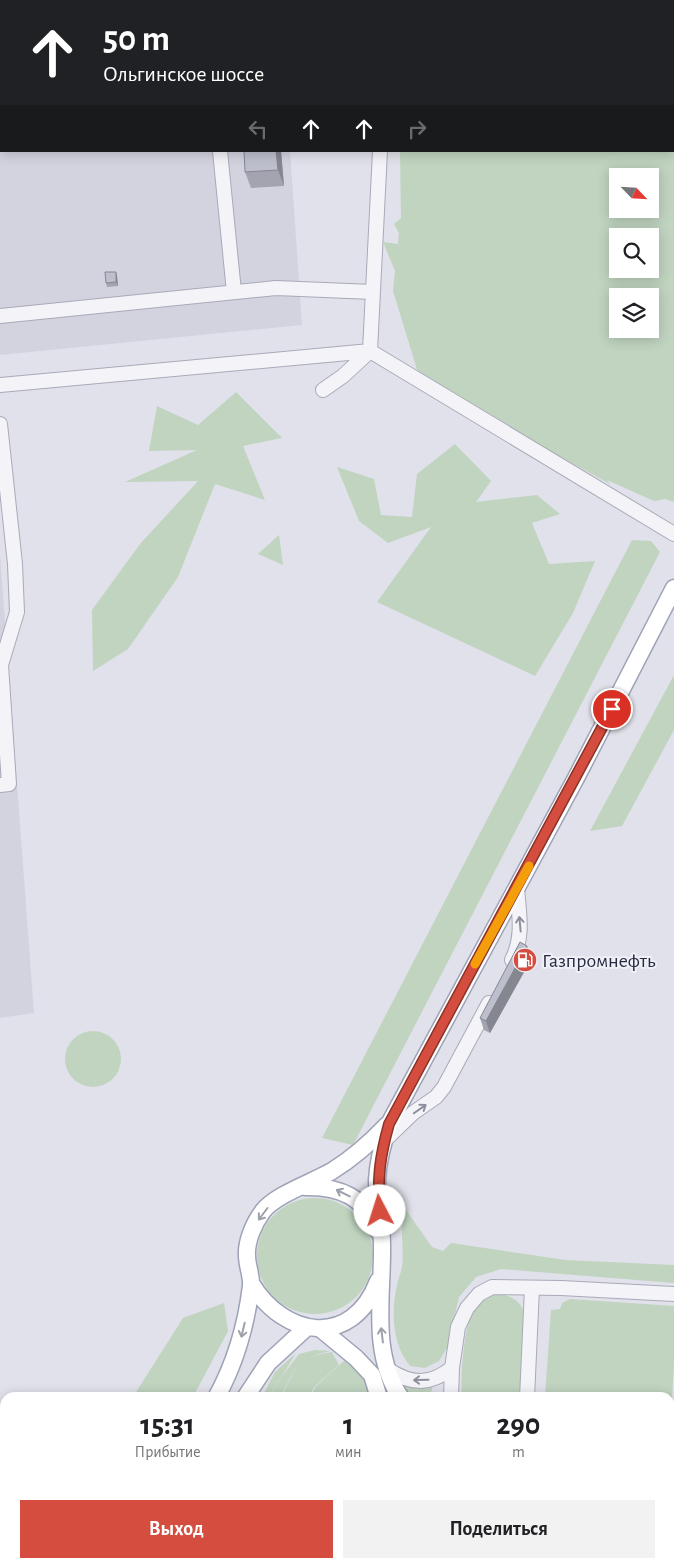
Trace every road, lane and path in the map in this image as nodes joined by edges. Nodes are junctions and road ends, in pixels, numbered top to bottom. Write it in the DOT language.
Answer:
graph roads {
  1 [pos="220,152"];
  2 [pos="380,152"];
  3 [pos="234,292"];
  4 [pos="373,292"];
  5 [pos="0,316"];
  6 [pos="370,351"];
  7 [pos="0,385"];
  8 [pos="322,390"];
  9 [pos="0,424"];
  10 [pos="674,534"];
  11 [pos="674,588"];
  12 [pos="0,785"];
  13 [pos="517,888"];
  14 [pos="504,974"];
  15 [pos="495,991"];
  16 [pos="389,1124"];
  17 [pos="384,1141"];
  18 [pos="302,1188"];
  19 [pos="382,1242"];
  20 [pos="382,1267"];
  21 [pos="251,1283"];
  22 [pos="532,1288"];
  23 [pos="674,1294"];
  24 [pos="314,1329"];
  25 [pos="452,1368"];
  26 [pos="389,1370"];
  27 [pos="219,1392"];
  28 [pos="248,1392"];
  29 [pos="378,1392"];
  30 [pos="398,1392"];
  31 [pos="451,1392"];
  32 [pos="527,1392"];
  1 -- 3 [label="lane"];
  2 -- 4 [label="lane"];
  3 -- 4 [label="lane"];
  3 -- 5 [label="lane"];
  4 -- 6 [label="lane"];
  6 -- 7 [label="lane"];
  6 -- 8 [label="lane"];
  6 -- 10 [label="lane"];
  9 -- 12 [label="lane"];
  11 -- 13 [label="main road"];
  14 -- 13 [label="lane, one-way"];
  13 -- 16 [label="main road"];
  17 -- 15 [label="lane, one-way"];
  16 -- 17 [label="main road"];
  16 -- 18 [label="main road"];
  17 -- 19 [label="main road"];
  19 -- 18 [label="main road, one-way"];
  18 -- 21 [label="main road, one-way"];
  19 -- 20 [label="main road"];
  20 -- 24 [label="main road"];
  26 -- 20 [label="main road, one-way"];
  21 -- 24 [label="main road"];
  21 -- 27 [label="main road, one-way"];
  22 -- 23 [label="lane"];
  22 -- 25 [label="lane"];
  22 -- 32 [label="lane"];
  24 -- 28 [label="main road"];
  24 -- 29 [label="main road"];
  25 -- 26 [label="lane, one-way"];
  25 -- 31 [label="lane"];
  26 -- 30 [label="main road"];
}
